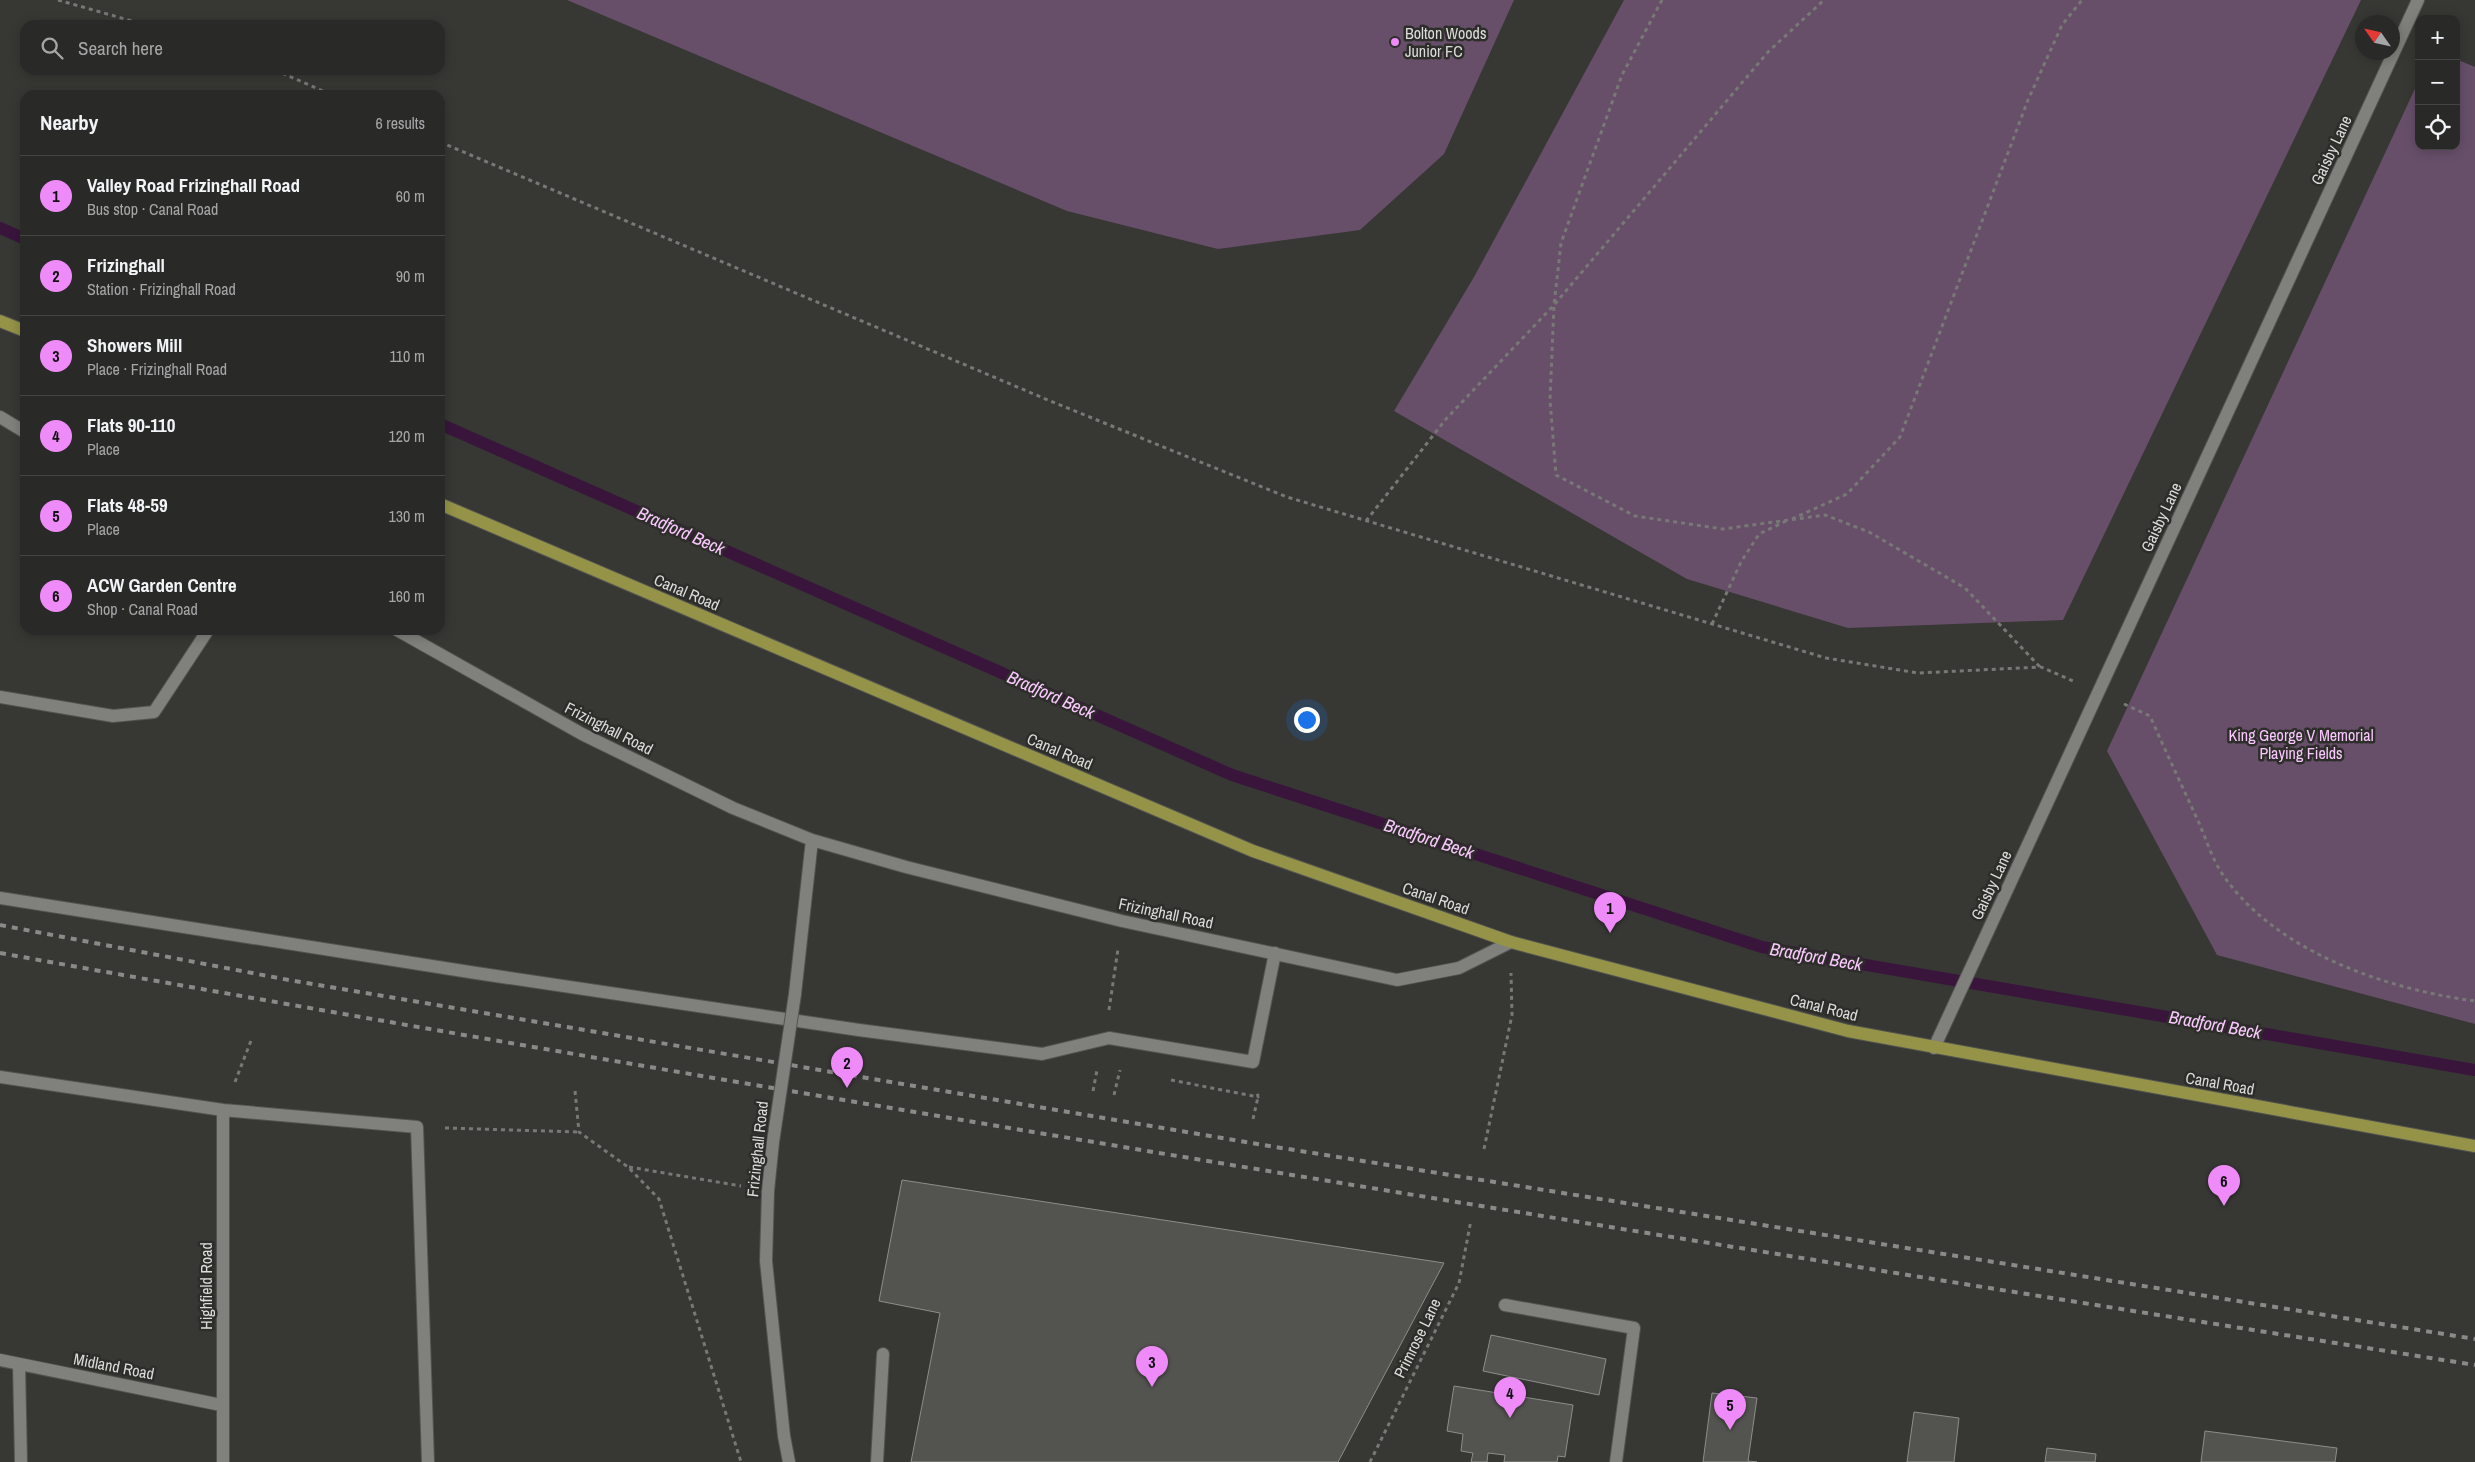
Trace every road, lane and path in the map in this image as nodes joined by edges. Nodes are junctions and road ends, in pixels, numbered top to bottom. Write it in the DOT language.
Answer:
graph roads {
  1 [pos="58,0"];
  2 [pos="1662,0"];
  3 [pos="1824,0"];
  4 [pos="2082,0"];
  5 [pos="2418,0"];
  6 [pos="128,20"];
  7 [pos="286,75"];
  8 [pos="321,90"];
  9 [pos="445,144"];
  10 [pos="1554,305"];
  11 [pos="0,321"];
  12 [pos="20,329"];
  13 [pos="0,418"];
  14 [pos="20,429"];
  15 [pos="445,506"];
  16 [pos="1789,520"];
  17 [pos="1366,521"];
  18 [pos="1712,624"];
  19 [pos="205,635"];
  20 [pos="406,635"];
  21 [pos="2041,667"];
  22 [pos="2098,693"];
  23 [pos="0,697"];
  24 [pos="812,840"];
  25 [pos="0,898"];
  26 [pos="1122,921"];
  27 [pos="1511,942"];
  28 [pos="1275,953"];
  29 [pos="1114,987"];
  30 [pos="2475,1001"];
  31 [pos="252,1038"];
  32 [pos="1934,1048"];
  33 [pos="0,1078"];
  34 [pos="575,1091"];
  35 [pos="1258,1097"];
  36 [pos="223,1110"];
  37 [pos="1253,1119"];
  38 [pos="417,1127"];
  39 [pos="579,1132"];
  40 [pos="2475,1146"];
  41 [pos="1484,1150"];
  42 [pos="628,1167"];
  43 [pos="768,1191"];
  44 [pos="1471,1220"];
  45 [pos="1505,1305"];
  46 [pos="883,1354"];
  47 [pos="0,1360"];
  48 [pos="19,1364"];
  49 [pos="221,1405"];
  50 [pos="21,1462"];
  51 [pos="223,1462"];
  52 [pos="428,1462"];
  53 [pos="741,1462"];
  54 [pos="789,1462"];
  55 [pos="877,1462"];
  56 [pos="1370,1462"];
  57 [pos="1616,1462"];
  1 -- 6 [label="path"];
  2 -- 10 [label="path"];
  3 -- 10 [label="path"];
  4 -- 16 [label="path"];
  5 -- 22 [label="street, Gaisby Lane"];
  7 -- 8 [label="path"];
  9 -- 17 [label="path"];
  10 -- 16 [label="path"];
  10 -- 17 [label="path"];
  11 -- 12 [label="main road"];
  13 -- 14 [label="street"];
  15 -- 27 [label="main road, Canal Road"];
  16 -- 18 [label="path"];
  16 -- 21 [label="path"];
  17 -- 18 [label="path"];
  18 -- 21 [label="path"];
  19 -- 23 [label="street"];
  20 -- 24 [label="street, Frizinghall Road"];
  21 -- 22 [label="path"];
  22 -- 30 [label="path"];
  22 -- 32 [label="street, Gaisby Lane"];
  24 -- 26 [label="street, Frizinghall Road"];
  24 -- 43 [label="street, Frizinghall Road, bridge"];
  25 -- 28 [label="street"];
  26 -- 28 [label="street, Frizinghall Road"];
  26 -- 29 [label="path"];
  27 -- 28 [label="street, Frizinghall Road"];
  27 -- 32 [label="main road, Canal Road"];
  27 -- 41 [label="path"];
  31 -- 36 [label="path"];
  32 -- 40 [label="main road, Canal Road"];
  33 -- 36 [label="street"];
  34 -- 39 [label="path"];
  35 -- 37 [label="path"];
  36 -- 38 [label="street"];
  36 -- 49 [label="street, Highfield Road"];
  38 -- 39 [label="path"];
  38 -- 52 [label="street"];
  39 -- 42 [label="path"];
  42 -- 43 [label="path"];
  42 -- 53 [label="path"];
  43 -- 54 [label="street, Frizinghall Road"];
  44 -- 56 [label="path, Primrose Lane"];
  45 -- 57 [label="street"];
  46 -- 55 [label="street"];
  47 -- 48 [label="street, Midland Road"];
  48 -- 49 [label="street, Midland Road"];
  48 -- 50 [label="street"];
  49 -- 51 [label="street, Highfield Road"];
}
